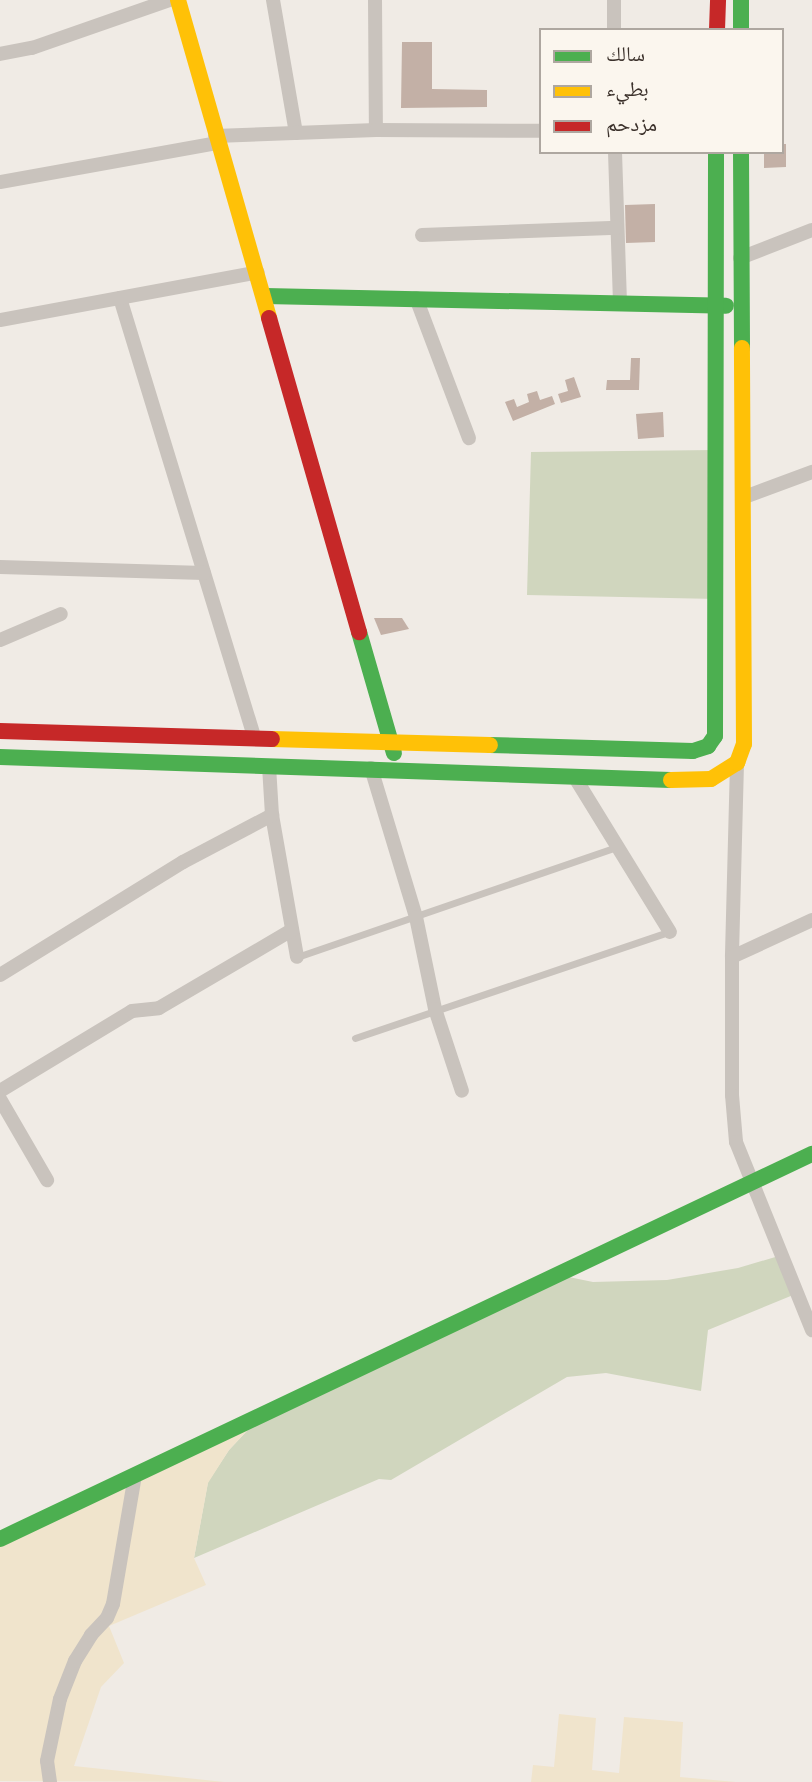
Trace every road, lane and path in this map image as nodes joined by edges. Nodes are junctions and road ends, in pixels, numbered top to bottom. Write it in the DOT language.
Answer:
graph roads {
  1 [pos="170,0"];
  2 [pos="178,0"];
  3 [pos="273,0"];
  4 [pos="374,0"];
  5 [pos="614,0"];
  6 [pos="718,0"];
  7 [pos="741,0"];
  8 [pos="614,28"];
  9 [pos="717,28"];
  10 [pos="741,28"];
  11 [pos="0,54"];
  12 [pos="376,130"];
  13 [pos="539,131"];
  14 [pos="296,133"];
  15 [pos="216,139"];
  16 [pos="615,154"];
  17 [pos="716,154"];
  18 [pos="741,154"];
  19 [pos="0,182"];
  20 [pos="617,228"];
  21 [pos="812,230"];
  22 [pos="422,235"];
  23 [pos="740,258"];
  24 [pos="258,272"];
  25 [pos="265,296"];
  26 [pos="120,298"];
  27 [pos="416,298"];
  28 [pos="620,304"];
  29 [pos="715,306"];
  30 [pos="740,306"];
  31 [pos="0,320"];
  32 [pos="469,438"];
  33 [pos="812,472"];
  34 [pos="742,498"];
  35 [pos="0,567"];
  36 [pos="204,573"];
  37 [pos="61,614"];
  38 [pos="0,640"];
  39 [pos="0,731"];
  40 [pos="255,739"];
  41 [pos="391,743"];
  42 [pos="0,757"];
  43 [pos="737,763"];
  44 [pos="269,766"];
  45 [pos="371,768"];
  46 [pos="399,769"];
  47 [pos="574,776"];
  48 [pos="272,814"];
  49 [pos="618,847"];
  50 [pos="416,918"];
  51 [pos="812,920"];
  52 [pos="292,930"];
  53 [pos="670,932"];
  54 [pos="297,957"];
  55 [pos="732,957"];
  56 [pos="0,975"];
  57 [pos="435,1009"];
  58 [pos="355,1038"];
  59 [pos="0,1091"];
  60 [pos="462,1091"];
  61 [pos="0,1099"];
  62 [pos="812,1154"];
  63 [pos="47,1181"];
  64 [pos="751,1183"];
  65 [pos="812,1329"];
  66 [pos="135,1475"];
  67 [pos="0,1539"];
  68 [pos="50,1782"];
  1 -- 11 [label="street"];
  2 -- 15 [label="main road"];
  3 -- 14 [label="street"];
  4 -- 12 [label="street"];
  5 -- 8 [label="street"];
  6 -- 9 [label="main road"];
  7 -- 10 [label="main road"];
  12 -- 13 [label="street"];
  12 -- 14 [label="street"];
  14 -- 15 [label="street"];
  15 -- 19 [label="street"];
  15 -- 24 [label="main road"];
  16 -- 20 [label="street"];
  17 -- 29 [label="main road"];
  18 -- 23 [label="main road"];
  20 -- 22 [label="street"];
  20 -- 28 [label="street"];
  21 -- 23 [label="street"];
  23 -- 30 [label="main road"];
  24 -- 25 [label="main road"];
  24 -- 26 [label="street"];
  25 -- 27 [label="main road"];
  25 -- 41 [label="main road"];
  26 -- 31 [label="street"];
  26 -- 36 [label="street"];
  27 -- 28 [label="main road"];
  27 -- 32 [label="street"];
  28 -- 29 [label="main road"];
  29 -- 30 [label="main road"];
  29 -- 41 [label="main road"];
  30 -- 34 [label="main road"];
  33 -- 34 [label="street"];
  34 -- 43 [label="main road"];
  35 -- 36 [label="street"];
  36 -- 40 [label="street"];
  37 -- 38 [label="street"];
  39 -- 40 [label="main road"];
  40 -- 41 [label="main road"];
  41 -- 46 [label="main road"];
  42 -- 44 [label="main road"];
  43 -- 47 [label="main road"];
  43 -- 55 [label="street"];
  44 -- 45 [label="main road"];
  44 -- 48 [label="street"];
  45 -- 46 [label="main road"];
  45 -- 50 [label="street"];
  46 -- 47 [label="main road"];
  47 -- 49 [label="street"];
  48 -- 52 [label="street"];
  48 -- 56 [label="street"];
  49 -- 50 [label="lane"];
  49 -- 53 [label="street"];
  50 -- 54 [label="lane"];
  50 -- 57 [label="street"];
  51 -- 55 [label="street"];
  52 -- 54 [label="street"];
  52 -- 59 [label="street"];
  53 -- 57 [label="lane"];
  55 -- 64 [label="street"];
  57 -- 58 [label="lane"];
  57 -- 60 [label="street"];
  61 -- 63 [label="street"];
  62 -- 64 [label="main road"];
  64 -- 65 [label="street"];
  64 -- 66 [label="main road"];
  66 -- 67 [label="main road"];
  66 -- 68 [label="street"];
}
